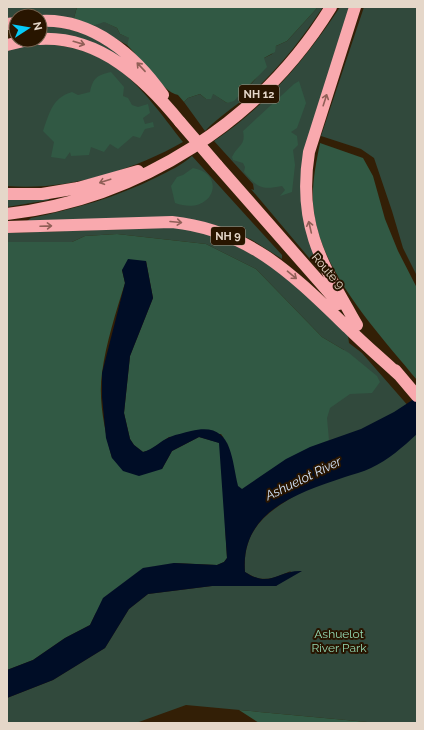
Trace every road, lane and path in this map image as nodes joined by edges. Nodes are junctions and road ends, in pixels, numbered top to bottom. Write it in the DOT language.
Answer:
graph roads {
  1 [pos="331,7"];
  2 [pos="355,7"];
  3 [pos="48,22"];
  4 [pos="48,40"];
  5 [pos="171,110"];
  6 [pos="170,162"];
  7 [pos="7,194"];
  8 [pos="7,214"];
  9 [pos="7,227"];
  10 [pos="357,325"];
  11 [pos="400,376"];
  12 [pos="417,396"];
  1 -- 6 [label="highway, NH 12"];
  10 -- 2 [label="highway, one-way"];
  5 -- 3 [label="highway, NH 9, one-way"];
  4 -- 5 [label="highway, one-way"];
  5 -- 10 [label="highway, Route 9 / NH 9, bridge"];
  6 -- 7 [label="highway, one-way"];
  6 -- 8 [label="highway, NH 12"];
  9 -- 11 [label="highway, NH 9, one-way"];
  10 -- 11 [label="highway, Route 9 / NH 9"];
  11 -- 12 [label="highway, Route 9 / NH 9"];
}
